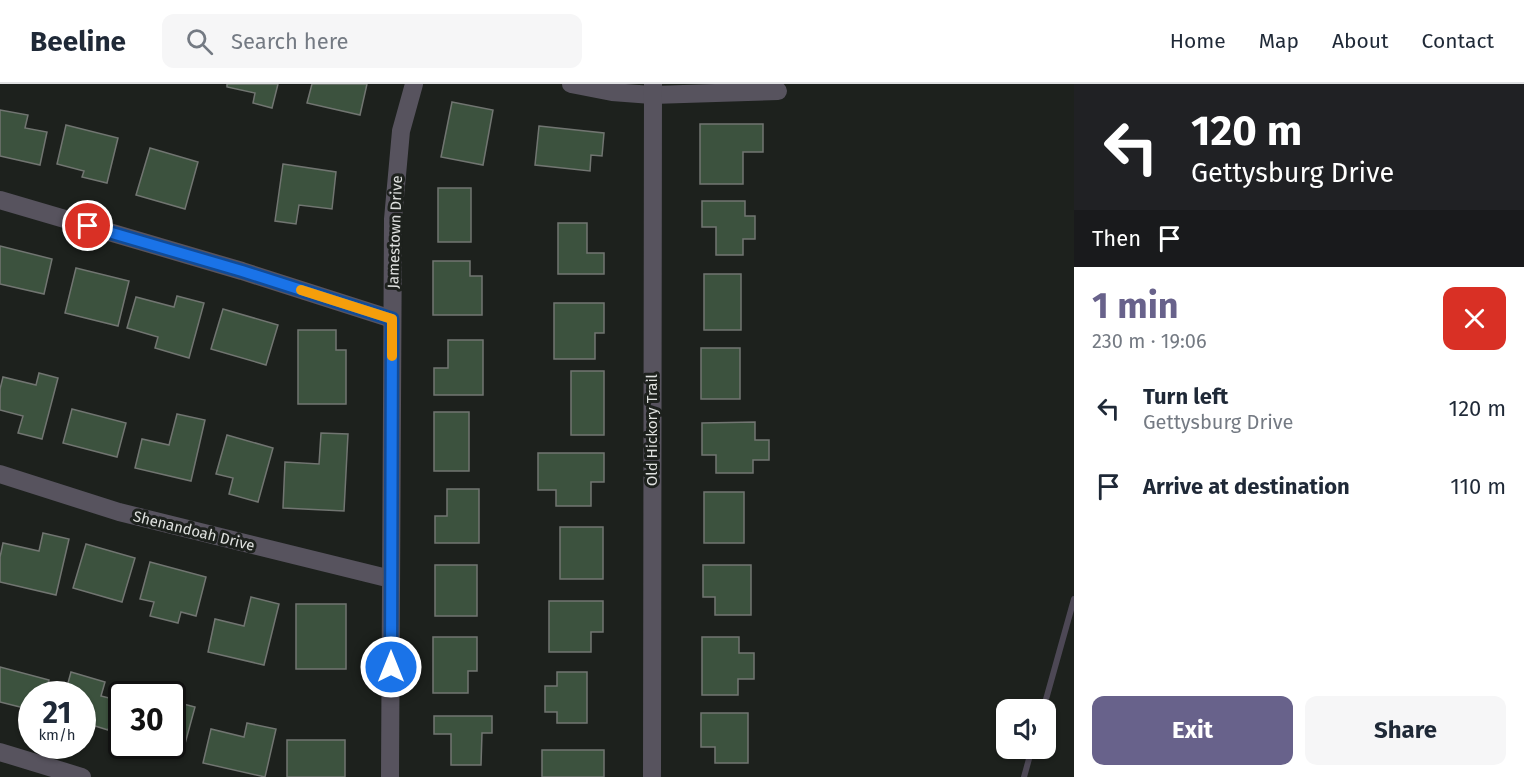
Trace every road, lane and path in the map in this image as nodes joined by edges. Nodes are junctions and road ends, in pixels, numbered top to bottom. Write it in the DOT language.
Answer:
graph roads {
  1 [pos="414,84"];
  2 [pos="571,84"];
  3 [pos="652,89"];
  4 [pos="778,91"];
  5 [pos="0,201"];
  6 [pos="392,319"];
  7 [pos="0,474"];
  8 [pos="391,579"];
  9 [pos="0,752"];
  10 [pos="82,777"];
  11 [pos="390,777"];
  12 [pos="652,777"];
  1 -- 6 [label="street, Jamestown Drive"];
  2 -- 3 [label="street"];
  3 -- 4 [label="street"];
  3 -- 12 [label="street, Old Hickory Trail"];
  5 -- 6 [label="street"];
  6 -- 8 [label="street, Jamestown Drive"];
  7 -- 8 [label="street, Shenandoah Drive"];
  8 -- 11 [label="street, Jamestown Drive"];
  9 -- 10 [label="street"];
}
